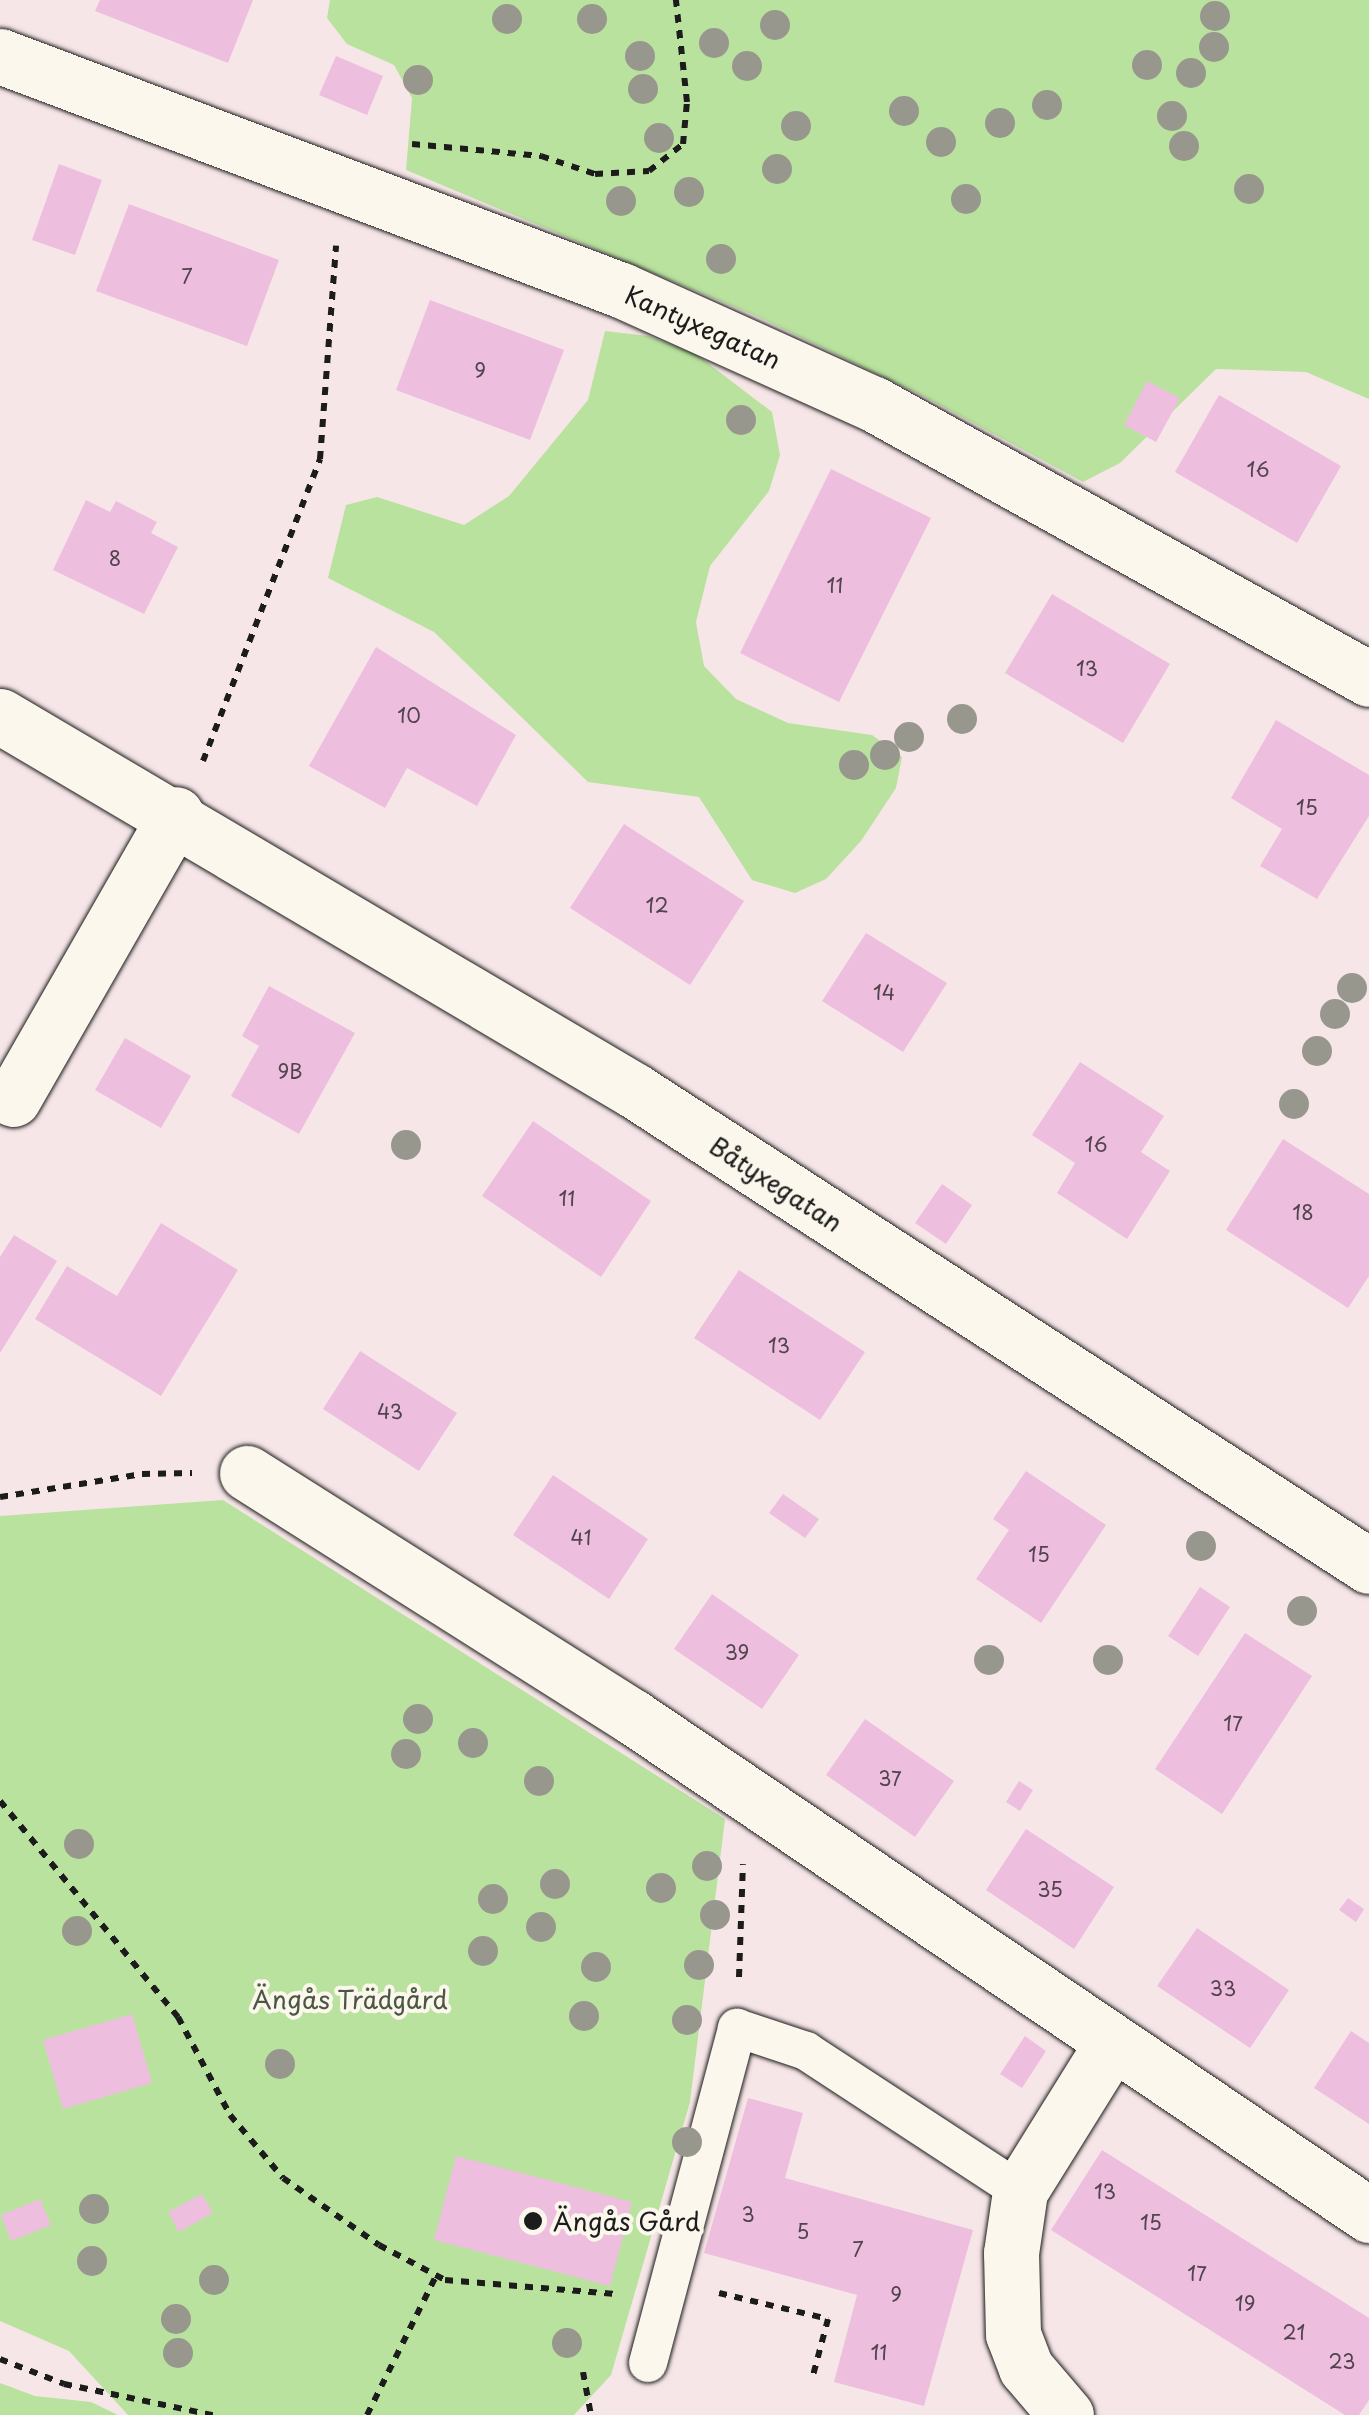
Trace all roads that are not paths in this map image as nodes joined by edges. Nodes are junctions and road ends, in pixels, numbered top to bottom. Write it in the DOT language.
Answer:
graph roads {
  1 [pos="0,56"];
  2 [pos="1369,679"];
  3 [pos="0,716"];
  4 [pos="176,814"];
  5 [pos="6,1096"];
  6 [pos="247,1472"];
  7 [pos="1369,1566"];
  8 [pos="1110,2045"];
  9 [pos="1020,2192"];
  10 [pos="1369,2215"];
  11 [pos="648,2364"];
  12 [pos="1066,2415"];
  1 -- 2 [label="street, Kantyxegatan"];
  3 -- 4 [label="street, Båtyxegatan"];
  4 -- 5 [label="street"];
  4 -- 7 [label="street, Båtyxegatan"];
  6 -- 8 [label="street"];
  8 -- 9 [label="street"];
  8 -- 10 [label="street"];
  9 -- 11 [label="lane"];
  9 -- 12 [label="street"];
}
